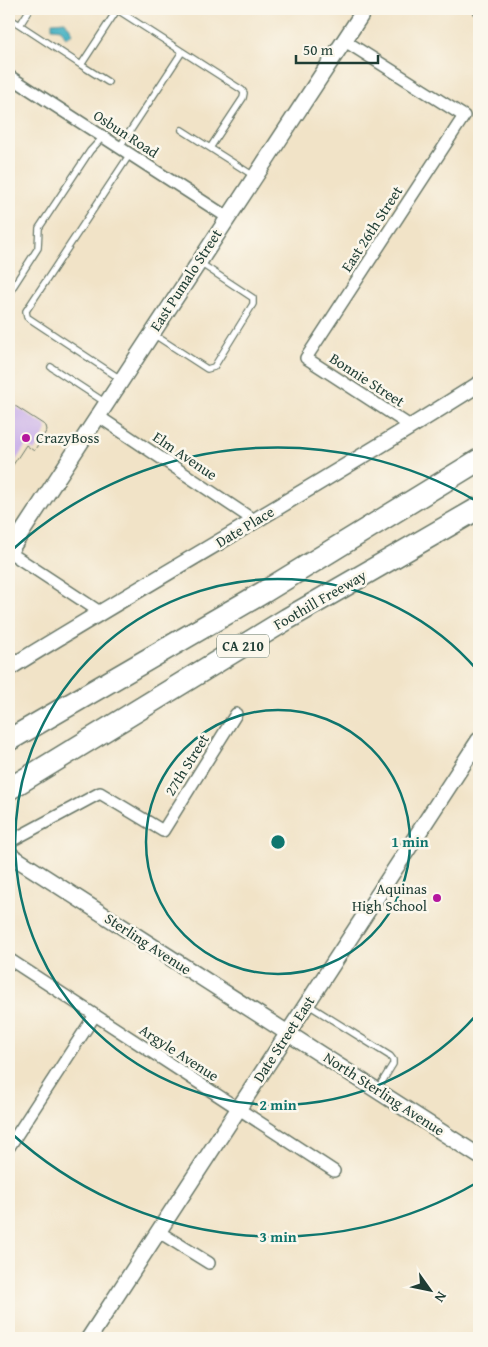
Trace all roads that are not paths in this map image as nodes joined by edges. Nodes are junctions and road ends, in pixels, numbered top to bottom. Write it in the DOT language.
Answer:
graph roads {
  1 [pos="30,9"];
  2 [pos="116,9"];
  3 [pos="365,9"];
  4 [pos="9,18"];
  5 [pos="20,25"];
  6 [pos="345,40"];
  7 [pos="182,52"];
  8 [pos="81,65"];
  9 [pos="9,76"];
  10 [pos="108,82"];
  11 [pos="182,130"];
  12 [pos="103,137"];
  13 [pos="119,148"];
  14 [pos="210,148"];
  15 [pos="130,154"];
  16 [pos="254,176"];
  17 [pos="227,217"];
  18 [pos="198,262"];
  19 [pos="9,293"];
  20 [pos="152,333"];
  21 [pos="306,358"];
  22 [pos="51,367"];
  23 [pos="122,380"];
  24 [pos="479,384"];
  25 [pos="102,410"];
  26 [pos="412,427"];
  27 [pos="479,460"];
  28 [pos="479,508"];
  29 [pos="255,521"];
  30 [pos="9,552"];
  31 [pos="100,612"];
  32 [pos="9,668"];
  33 [pos="236,714"];
  34 [pos="9,740"];
  35 [pos="479,740"];
  36 [pos="9,789"];
  37 [pos="9,842"];
  38 [pos="9,854"];
  39 [pos="9,959"];
  40 [pos="307,1004"];
  41 [pos="95,1015"];
  42 [pos="288,1033"];
  43 [pos="377,1090"];
  44 [pos="239,1109"];
  45 [pos="9,1147"];
  46 [pos="479,1156"];
  47 [pos="334,1171"];
  48 [pos="159,1232"];
  49 [pos="209,1263"];
  50 [pos="89,1338"];
  1 -- 5 [label="lane"];
  2 -- 7 [label="lane"];
  2 -- 8 [label="lane"];
  3 -- 6 [label="street, East Pumalo Street"];
  4 -- 5 [label="lane"];
  5 -- 8 [label="lane"];
  6 -- 16 [label="street, East Pumalo Street"];
  6 -- 21 [label="street, East 26th Street"];
  7 -- 13 [label="lane"];
  7 -- 14 [label="lane"];
  8 -- 10 [label="lane"];
  9 -- 12 [label="street, Osbun Road"];
  11 -- 14 [label="lane"];
  12 -- 13 [label="street, Osbun Road"];
  12 -- 19 [label="lane"];
  13 -- 15 [label="street, Osbun Road"];
  14 -- 16 [label="lane"];
  15 -- 17 [label="street, Osbun Road"];
  15 -- 23 [label="lane"];
  16 -- 17 [label="street, East Pumalo Street"];
  17 -- 18 [label="street, East Pumalo Street"];
  18 -- 20 [label="street, East Pumalo Street"];
  18 -- 20 [label="lane"];
  20 -- 23 [label="street, East Pumalo Street"];
  21 -- 26 [label="street, Bonnie Street"];
  22 -- 25 [label="lane"];
  23 -- 25 [label="street, East Pumalo Street"];
  24 -- 26 [label="street, Date Place"];
  25 -- 29 [label="street, Elm Avenue"];
  25 -- 30 [label="street, East Pumalo Street"];
  26 -- 29 [label="street, Date Place"];
  27 -- 34 [label="highway, CA 210"];
  28 -- 36 [label="highway, Foothill Freeway / CA 210"];
  29 -- 31 [label="street, Date Place"];
  30 -- 31 [label="street"];
  31 -- 32 [label="street, Date Place"];
  33 -- 37 [label="street, 27th Street"];
  35 -- 40 [label="street, Date Street East"];
  38 -- 42 [label="street, Sterling Avenue"];
  39 -- 41 [label="street, Argyle Avenue"];
  40 -- 42 [label="street, Date Street East"];
  40 -- 43 [label="lane"];
  41 -- 44 [label="street, Argyle Avenue"];
  41 -- 45 [label="street"];
  42 -- 43 [label="street, North Sterling Avenue"];
  42 -- 44 [label="street, Date Street East"];
  43 -- 46 [label="street, North Sterling Avenue"];
  44 -- 47 [label="street, Argyle Avenue"];
  44 -- 48 [label="street, Date Street East"];
  48 -- 49 [label="street"];
  48 -- 50 [label="street, Date Street East"];
}
